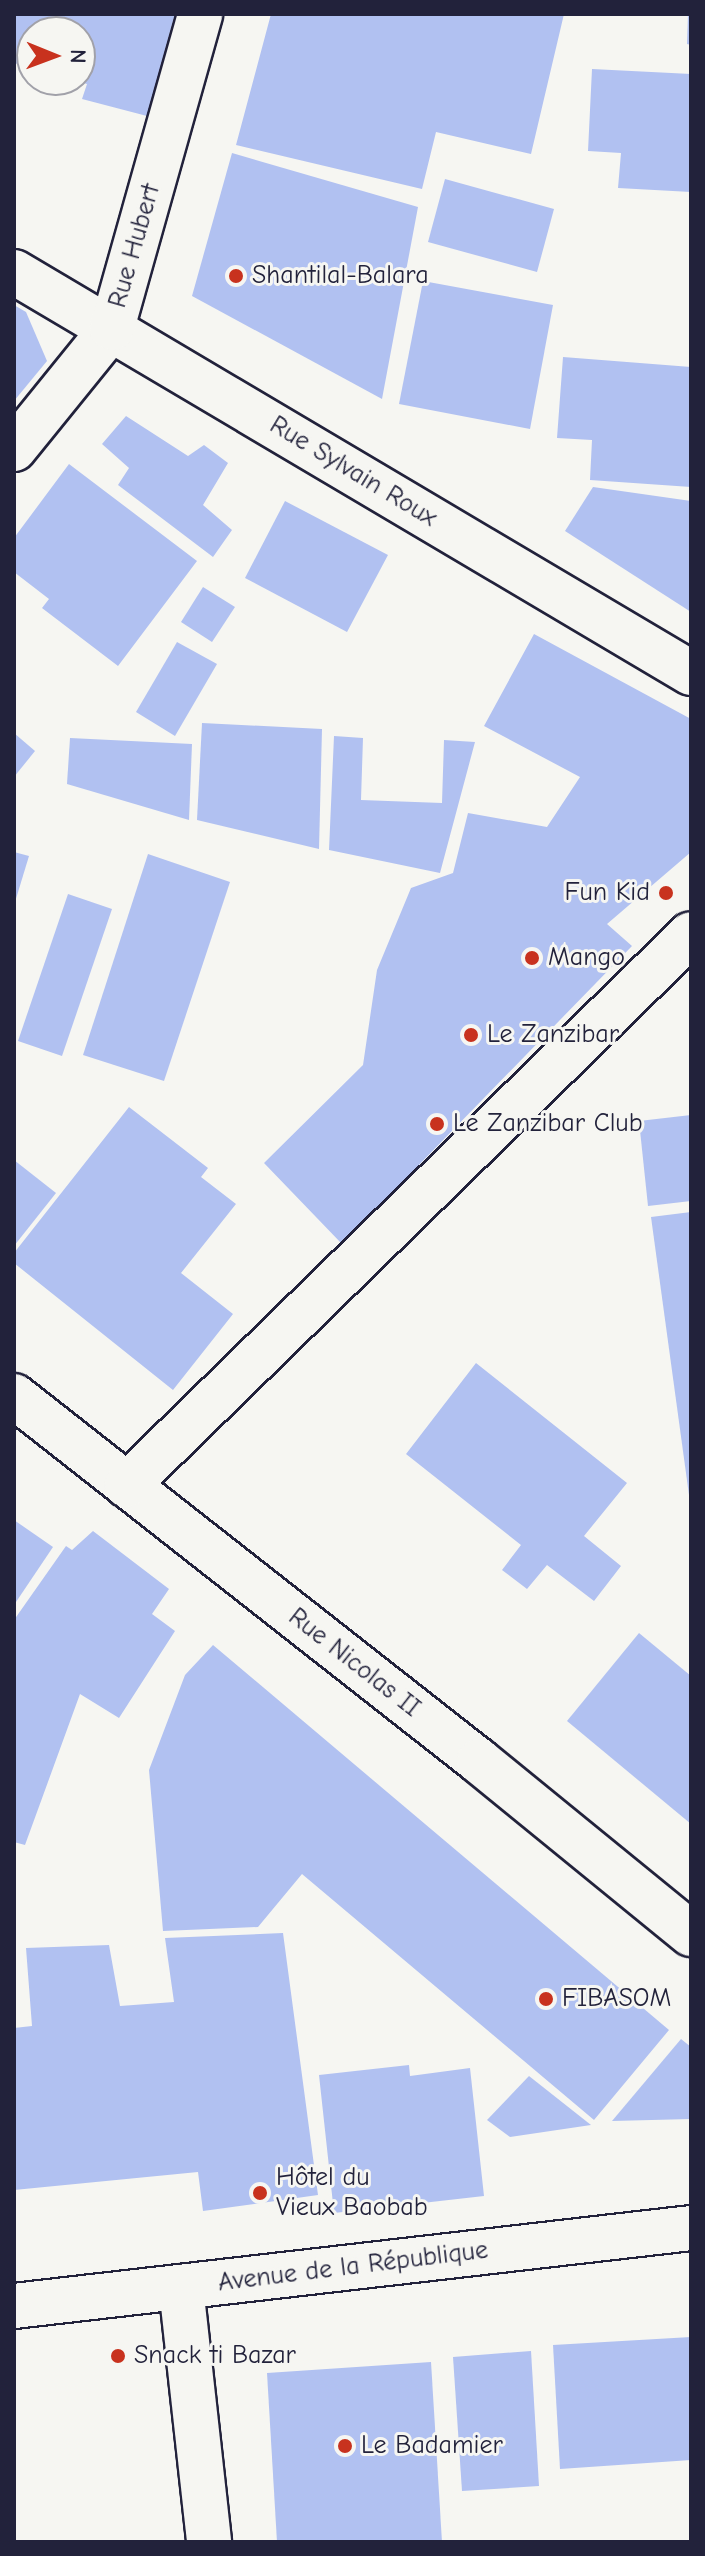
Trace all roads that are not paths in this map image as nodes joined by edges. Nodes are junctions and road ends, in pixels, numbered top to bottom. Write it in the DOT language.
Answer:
graph roads {
  1 [pos="200,14"];
  2 [pos="14,272"];
  3 [pos="112,328"];
  4 [pos="14,449"];
  5 [pos="691,673"];
  6 [pos="691,934"];
  7 [pos="14,1396"];
  8 [pos="127,1485"];
  9 [pos="691,1934"];
  10 [pos="691,2228"];
  11 [pos="181,2287"];
  12 [pos="14,2306"];
  13 [pos="209,2542"];
  1 -- 3 [label="street, Rue Hubert"];
  2 -- 3 [label="street, Rue Sylvain Roux"];
  3 -- 4 [label="street, Rue Hubert"];
  3 -- 5 [label="street, Rue Sylvain Roux"];
  6 -- 8 [label="street"];
  7 -- 8 [label="street, Rue Nicolas II"];
  8 -- 9 [label="street, Rue Nicolas II"];
  10 -- 11 [label="street, Avenue de la République"];
  11 -- 12 [label="street, Avenue de la République"];
  11 -- 13 [label="street"];
}
